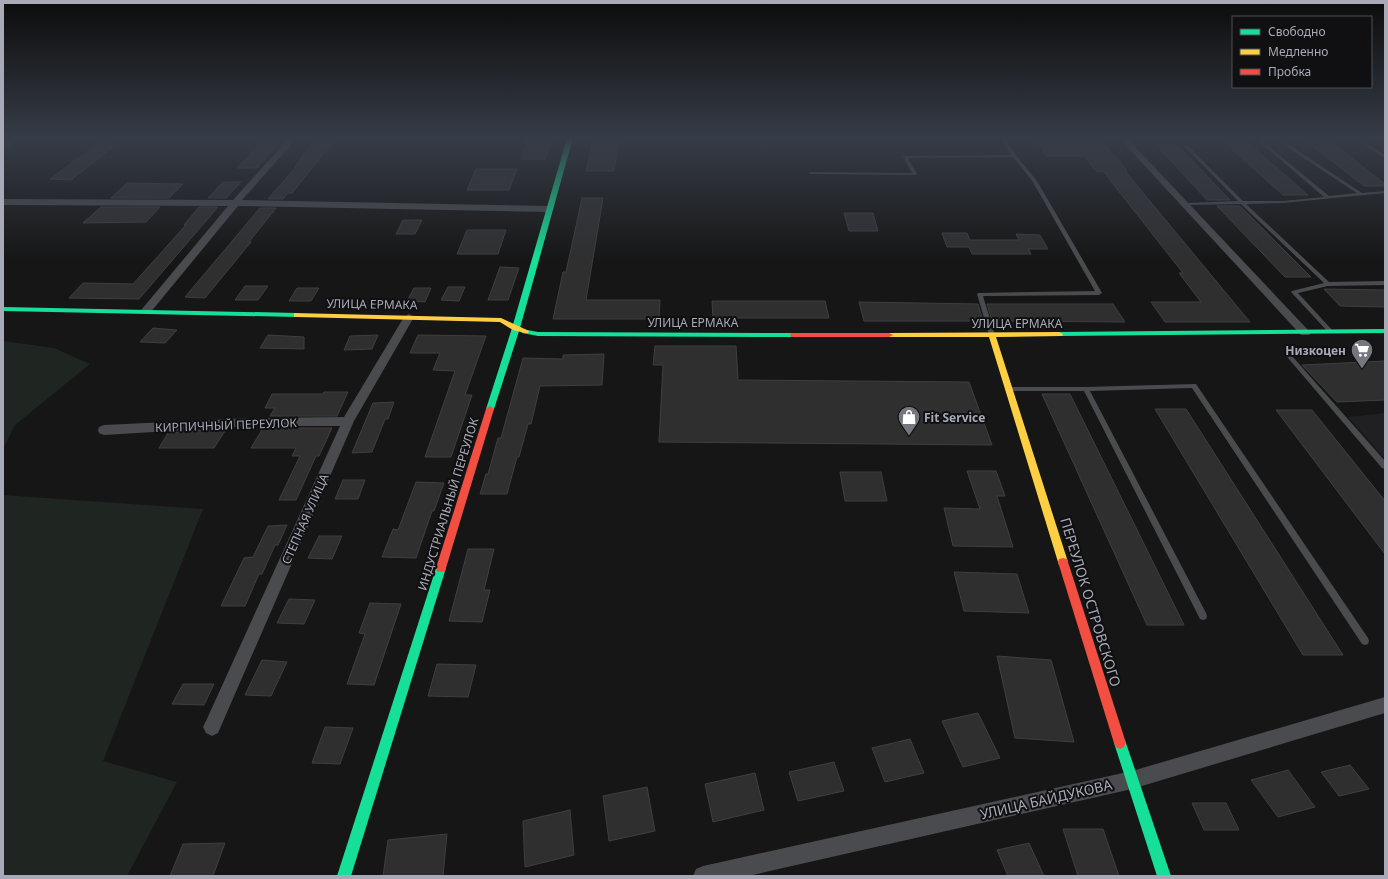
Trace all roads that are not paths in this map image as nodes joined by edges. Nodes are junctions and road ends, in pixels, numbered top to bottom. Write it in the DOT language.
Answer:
graph roads {
  1 [pos="256,179"];
  2 [pos="558,179"];
  3 [pos="1033,179"];
  4 [pos="1163,179"];
  5 [pos="1219,179"];
  6 [pos="1306,179"];
  7 [pos="1338,179"];
  8 [pos="1385,192"];
  9 [pos="1361,194"];
  10 [pos="1327,197"];
  11 [pos="3,202"];
  12 [pos="235,203"];
  13 [pos="1187,204"];
  14 [pos="1243,204"];
  15 [pos="549,209"];
  16 [pos="1385,283"];
  17 [pos="1328,284"];
  18 [pos="3,309"];
  19 [pos="146,311"];
  20 [pos="409,317"];
  21 [pos="516,328"];
  22 [pos="1385,331"];
  23 [pos="1331,332"];
  24 [pos="1305,333"];
  25 [pos="992,335"];
  26 [pos="1290,357"];
  27 [pos="1010,389"];
  28 [pos="1086,389"];
  29 [pos="348,421"];
  30 [pos="104,430"];
  31 [pos="1385,466"];
  32 [pos="1202,616"];
  33 [pos="1365,641"];
  34 [pos="1385,705"];
  35 [pos="212,727"];
  36 [pos="1132,780"];
  37 [pos="344,876"];
  38 [pos="703,876"];
  39 [pos="1164,876"];
  1 -- 12 [label="street"];
  2 -- 15 [label="street, ИНДУСТРИАЛЬНЫЙ ПЕРЕУЛОК"];
  3 -- 25 [label="lane"];
  4 -- 13 [label="street"];
  5 -- 14 [label="lane"];
  6 -- 10 [label="lane"];
  7 -- 9 [label="lane"];
  8 -- 9 [label="lane"];
  9 -- 10 [label="lane"];
  10 -- 14 [label="lane"];
  11 -- 12 [label="street"];
  12 -- 15 [label="street"];
  12 -- 19 [label="street"];
  13 -- 14 [label="lane"];
  13 -- 24 [label="street"];
  14 -- 17 [label="lane"];
  15 -- 21 [label="street, ИНДУСТРИАЛЬНЫЙ ПЕРЕУЛОК"];
  16 -- 17 [label="lane"];
  17 -- 23 [label="lane"];
  18 -- 19 [label="street, УЛИЦА ЕРМАКА"];
  19 -- 20 [label="street, УЛИЦА ЕРМАКА"];
  20 -- 21 [label="street, УЛИЦА ЕРМАКА"];
  20 -- 29 [label="street, СТЕПНАЯ УЛИЦА"];
  21 -- 25 [label="street, УЛИЦА ЕРМАКА"];
  21 -- 37 [label="street, ИНДУСТРИАЛЬНЫЙ ПЕРЕУЛОК"];
  22 -- 23 [label="street, УЛИЦА ЕРМАКА"];
  23 -- 24 [label="street, УЛИЦА ЕРМАКА"];
  24 -- 25 [label="street, УЛИЦА ЕРМАКА"];
  25 -- 27 [label="street, ПЕРЕУЛОК ОСТРОВСКОГО"];
  26 -- 31 [label="lane"];
  27 -- 28 [label="lane"];
  27 -- 36 [label="street, ПЕРЕУЛОК ОСТРОВСКОГО"];
  28 -- 32 [label="lane"];
  28 -- 33 [label="lane"];
  29 -- 30 [label="street, КИРПИЧНЫЙ ПЕРЕУЛОК"];
  29 -- 35 [label="street, СТЕПНАЯ УЛИЦА"];
  34 -- 36 [label="street, УЛИЦА БАЙДУКОВА"];
  36 -- 38 [label="street, УЛИЦА БАЙДУКОВА"];
  36 -- 39 [label="street, ПЕРЕУЛОК ОСТРОВСКОГО"];
}
